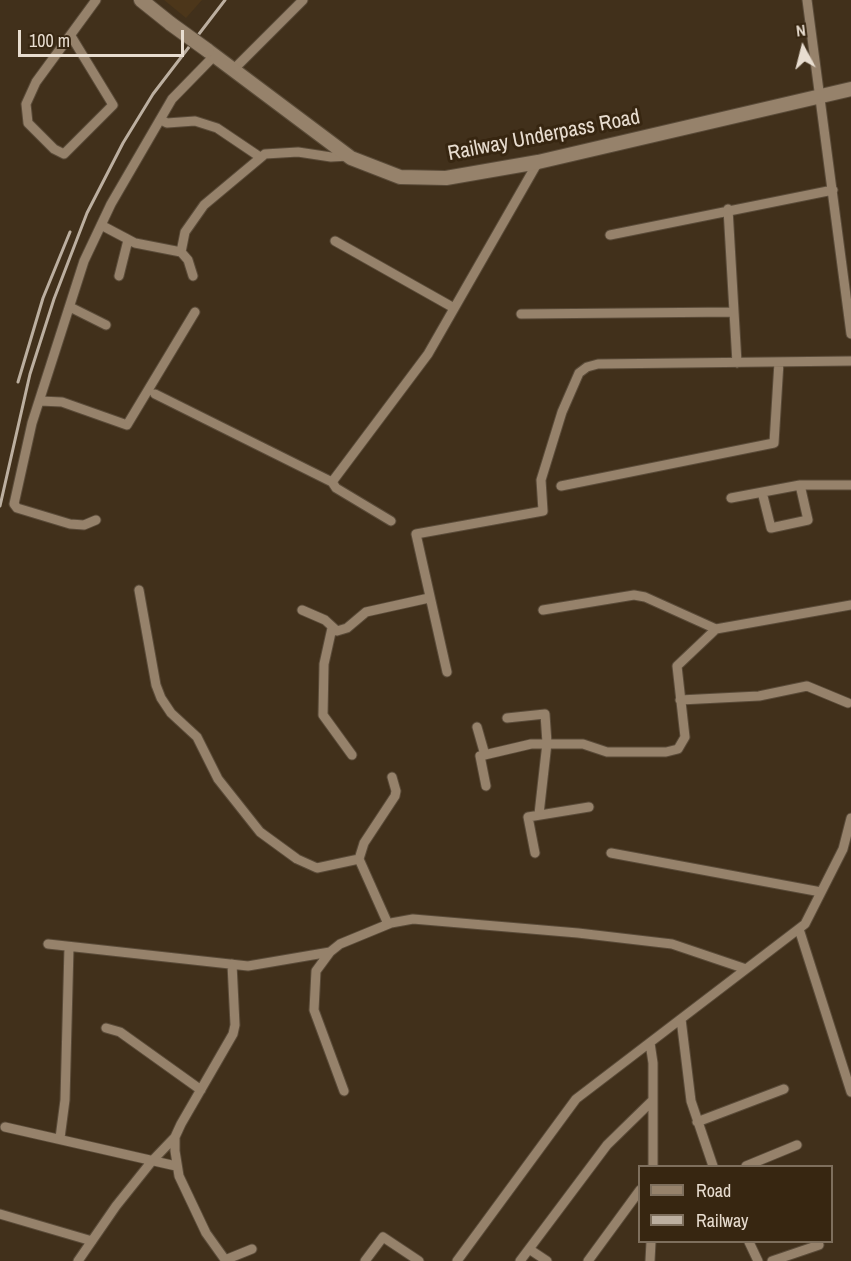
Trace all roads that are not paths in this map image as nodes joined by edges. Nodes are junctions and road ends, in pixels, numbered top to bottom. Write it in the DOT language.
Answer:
graph roads {
  1 [pos="96,0"];
  2 [pos="141,0"];
  3 [pos="303,0"];
  4 [pos="807,0"];
  5 [pos="71,36"];
  6 [pos="211,53"];
  7 [pos="233,70"];
  8 [pos="851,89"];
  9 [pos="821,96"];
  10 [pos="161,120"];
  11 [pos="349,156"];
  12 [pos="260,157"];
  13 [pos="538,162"];
  14 [pos="833,190"];
  15 [pos="728,209"];
  16 [pos="101,225"];
  17 [pos="610,235"];
  18 [pos="128,240"];
  19 [pos="335,241"];
  20 [pos="181,252"];
  21 [pos="119,276"];
  22 [pos="193,276"];
  23 [pos="70,307"];
  24 [pos="454,308"];
  25 [pos="195,312"];
  26 [pos="734,312"];
  27 [pos="521,314"];
  28 [pos="106,325"];
  29 [pos="851,334"];
  30 [pos="779,362"];
  31 [pos="851,362"];
  32 [pos="737,363"];
  33 [pos="154,394"];
  34 [pos="40,401"];
  35 [pos="332,482"];
  36 [pos="800,485"];
  37 [pos="851,485"];
  38 [pos="561,486"];
  39 [pos="762,492"];
  40 [pos="731,498"];
  41 [pos="96,520"];
  42 [pos="391,521"];
  43 [pos="140,590"];
  44 [pos="429,598"];
  45 [pos="851,605"];
  46 [pos="302,609"];
  47 [pos="543,610"];
  48 [pos="332,628"];
  49 [pos="716,629"];
  50 [pos="447,672"];
  51 [pos="680,700"];
  52 [pos="848,703"];
  53 [pos="507,718"];
  54 [pos="477,727"];
  55 [pos="547,742"];
  56 [pos="352,754"];
  57 [pos="485,755"];
  58 [pos="392,777"];
  59 [pos="486,786"];
  60 [pos="589,807"];
  61 [pos="539,814"];
  62 [pos="851,818"];
  63 [pos="847,847"];
  64 [pos="535,853"];
  65 [pos="611,853"];
  66 [pos="359,859"];
  67 [pos="821,891"];
  68 [pos="388,924"];
  69 [pos="799,929"];
  70 [pos="48,944"];
  71 [pos="69,947"];
  72 [pos="330,952"];
  73 [pos="232,964"];
  74 [pos="746,969"];
  75 [pos="681,1019"];
  76 [pos="106,1028"];
  77 [pos="650,1043"];
  78 [pos="784,1089"];
  79 [pos="201,1090"];
  80 [pos="344,1090"];
  81 [pos="851,1092"];
  82 [pos="652,1101"];
  83 [pos="697,1122"];
  84 [pos="5,1127"];
  85 [pos="175,1137"];
  86 [pos="60,1138"];
  87 [pos="796,1145"];
  88 [pos="152,1161"];
  89 [pos="653,1165"];
  90 [pos="712,1165"];
  91 [pos="751,1165"];
  92 [pos="176,1167"];
  93 [pos="638,1191"];
  94 [pos="0,1214"];
  95 [pos="92,1240"];
  96 [pos="651,1243"];
  97 [pos="749,1243"];
  98 [pos="819,1245"];
  99 [pos="252,1249"];
  100 [pos="529,1249"];
  101 [pos="225,1260"];
  102 [pos="78,1261"];
  103 [pos="365,1261"];
  104 [pos="418,1261"];
  105 [pos="457,1261"];
  106 [pos="520,1261"];
  107 [pos="547,1261"];
  108 [pos="588,1261"];
  109 [pos="650,1261"];
  110 [pos="758,1261"];
  111 [pos="772,1261"];
  1 -- 5 [label="street"];
  2 -- 6 [label="street, Railway Underpass Road, bridge"];
  3 -- 7 [label="street"];
  4 -- 9 [label="street"];
  5 -- 5 [label="street"];
  6 -- 7 [label="street, Railway Underpass Road"];
  6 -- 10 [label="street"];
  7 -- 11 [label="street, Railway Underpass Road"];
  8 -- 9 [label="street, Railway Underpass Road"];
  9 -- 13 [label="street, Railway Underpass Road"];
  9 -- 14 [label="street"];
  10 -- 12 [label="street"];
  10 -- 16 [label="street"];
  11 -- 12 [label="street"];
  11 -- 13 [label="street, Railway Underpass Road"];
  12 -- 20 [label="street"];
  13 -- 24 [label="street"];
  14 -- 15 [label="street"];
  14 -- 29 [label="street"];
  15 -- 17 [label="street"];
  15 -- 26 [label="street"];
  16 -- 18 [label="street"];
  16 -- 23 [label="street"];
  18 -- 20 [label="street"];
  18 -- 21 [label="street"];
  19 -- 24 [label="street"];
  20 -- 22 [label="street"];
  23 -- 28 [label="street"];
  23 -- 34 [label="street"];
  24 -- 35 [label="street"];
  25 -- 34 [label="street"];
  26 -- 27 [label="street"];
  26 -- 32 [label="street"];
  30 -- 31 [label="street"];
  30 -- 32 [label="street"];
  30 -- 38 [label="street"];
  32 -- 44 [label="street"];
  33 -- 35 [label="street"];
  34 -- 41 [label="street"];
  35 -- 42 [label="street"];
  36 -- 37 [label="street"];
  36 -- 39 [label="street"];
  36 -- 39 [label="street"];
  39 -- 40 [label="street"];
  43 -- 66 [label="street"];
  44 -- 48 [label="street"];
  44 -- 50 [label="street"];
  45 -- 49 [label="street"];
  46 -- 48 [label="street"];
  47 -- 49 [label="street"];
  48 -- 56 [label="street"];
  49 -- 51 [label="street"];
  51 -- 52 [label="street"];
  51 -- 55 [label="street"];
  53 -- 55 [label="street"];
  54 -- 57 [label="street"];
  55 -- 57 [label="street"];
  55 -- 61 [label="street"];
  57 -- 59 [label="street"];
  58 -- 66 [label="street"];
  60 -- 61 [label="street"];
  61 -- 64 [label="street"];
  62 -- 63 [label="street"];
  63 -- 67 [label="street"];
  65 -- 67 [label="street"];
  66 -- 68 [label="street"];
  67 -- 69 [label="street"];
  68 -- 72 [label="street"];
  68 -- 74 [label="street"];
  69 -- 74 [label="street"];
  69 -- 81 [label="street"];
  70 -- 71 [label="street"];
  71 -- 73 [label="street"];
  71 -- 86 [label="street"];
  72 -- 73 [label="street"];
  72 -- 80 [label="street"];
  73 -- 79 [label="street"];
  74 -- 75 [label="street"];
  75 -- 77 [label="street"];
  75 -- 83 [label="street"];
  76 -- 79 [label="street"];
  77 -- 82 [label="street"];
  77 -- 105 [label="street"];
  78 -- 83 [label="street"];
  79 -- 85 [label="street"];
  82 -- 89 [label="street"];
  82 -- 100 [label="street"];
  83 -- 90 [label="street"];
  84 -- 86 [label="street"];
  85 -- 88 [label="street"];
  85 -- 92 [label="street"];
  86 -- 88 [label="street"];
  87 -- 91 [label="street"];
  88 -- 92 [label="street"];
  88 -- 95 [label="street"];
  92 -- 101 [label="street"];
  93 -- 108 [label="street"];
  94 -- 95 [label="street"];
  95 -- 102 [label="street"];
  96 -- 109 [label="street"];
  97 -- 110 [label="street"];
  98 -- 111 [label="street"];
  99 -- 101 [label="street"];
  100 -- 106 [label="street"];
  100 -- 107 [label="street"];
  103 -- 104 [label="street"];
}
